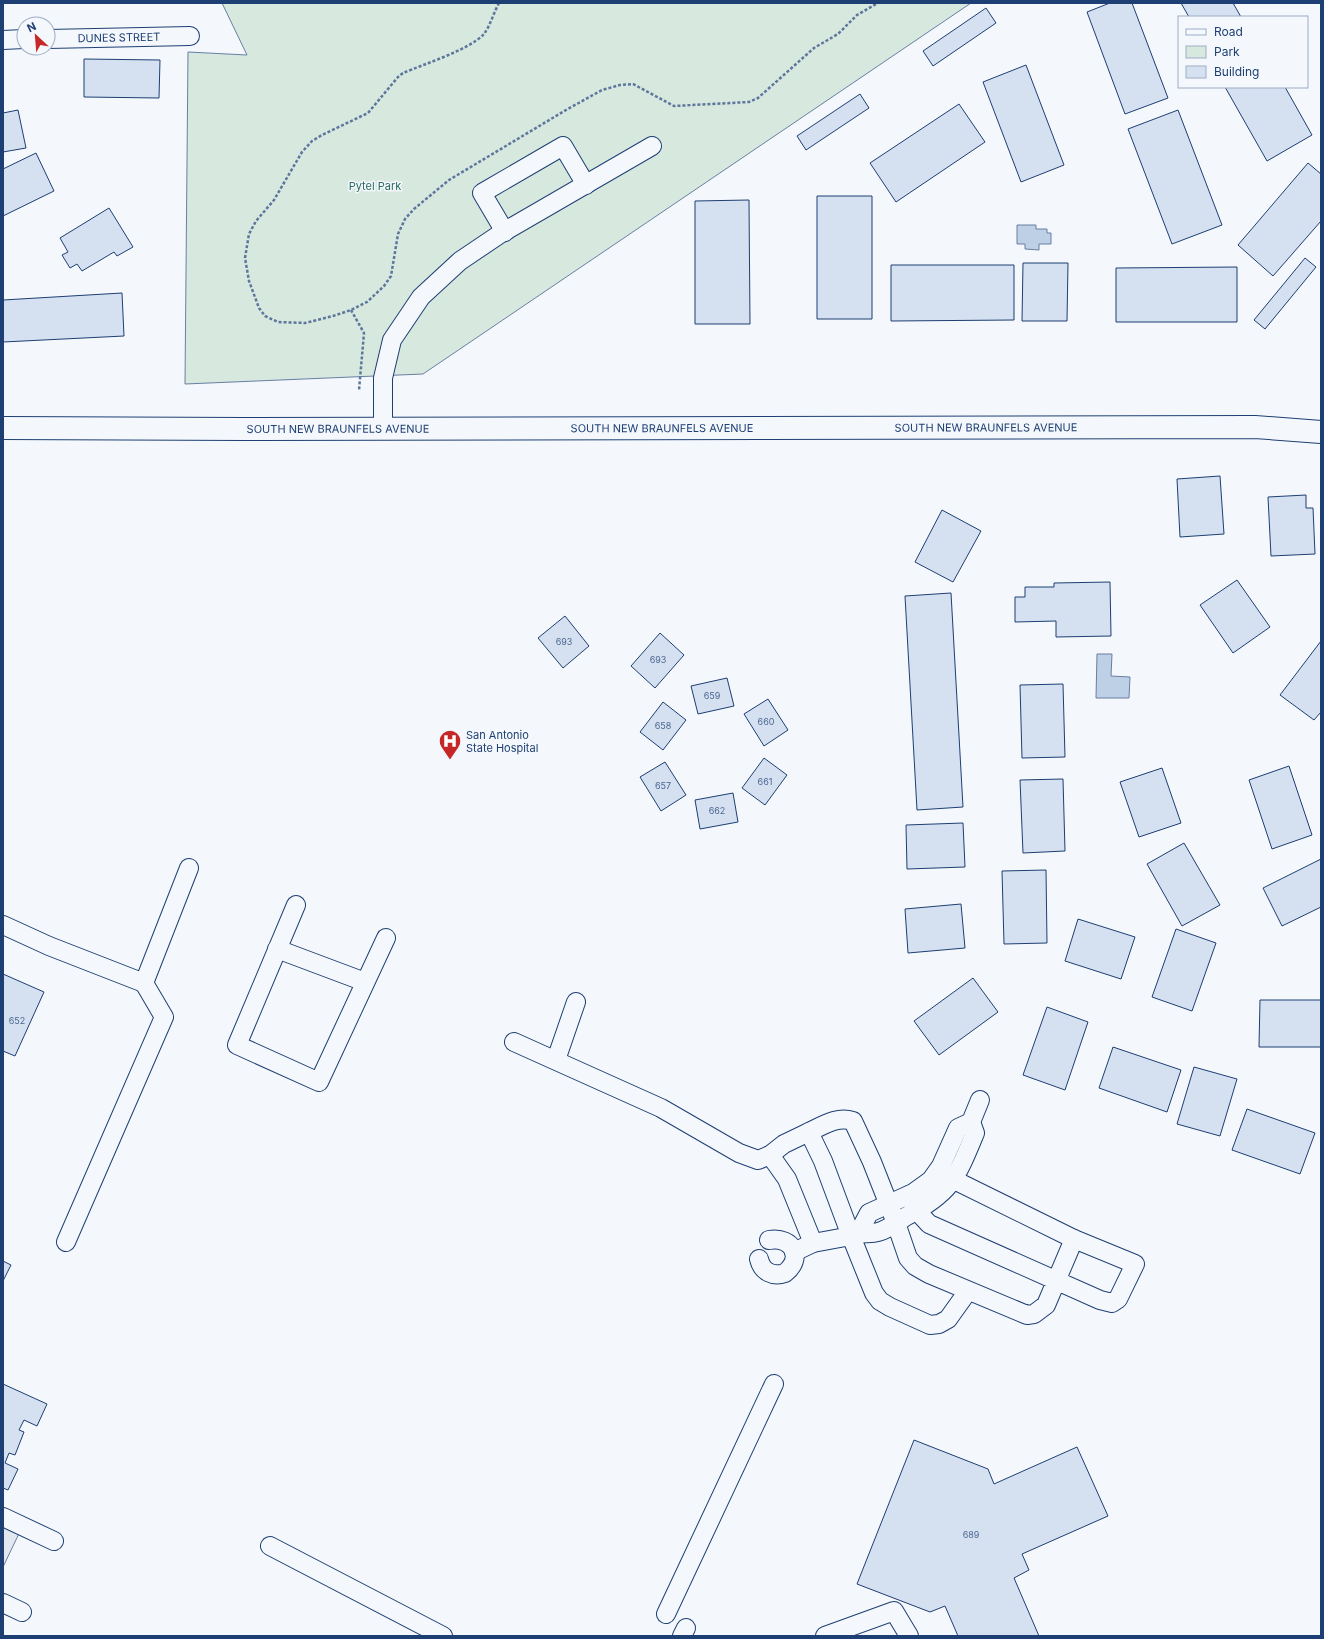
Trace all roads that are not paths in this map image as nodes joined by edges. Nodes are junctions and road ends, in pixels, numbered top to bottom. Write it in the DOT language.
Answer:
graph roads {
  1 [pos="190,36"];
  2 [pos="16,39"];
  3 [pos="56,39"];
  4 [pos="3,40"];
  5 [pos="652,146"];
  6 [pos="586,185"];
  7 [pos="505,232"];
  8 [pos="3,428"];
  9 [pos="383,429"];
  10 [pos="1321,432"];
  11 [pos="189,868"];
  12 [pos="296,906"];
  13 [pos="3,925"];
  14 [pos="386,938"];
  15 [pos="277,949"];
  16 [pos="365,982"];
  17 [pos="144,983"];
  18 [pos="576,1002"];
  19 [pos="514,1042"];
  20 [pos="556,1060"];
  21 [pos="980,1100"];
  22 [pos="971,1122"];
  23 [pos="809,1132"];
  24 [pos="770,1155"];
  25 [pos="937,1171"];
  26 [pos="953,1180"];
  27 [pos="909,1195"];
  28 [pos="889,1204"];
  29 [pos="917,1211"];
  30 [pos="896,1223"];
  31 [pos="855,1234"];
  32 [pos="1074,1239"];
  33 [pos="769,1240"];
  34 [pos="66,1242"];
  35 [pos="813,1243"];
  36 [pos="794,1252"];
  37 [pos="759,1259"];
  38 [pos="1056,1281"];
  39 [pos="968,1291"];
  40 [pos="774,1384"];
  41 [pos="3,1517"];
  42 [pos="54,1541"];
  43 [pos="270,1546"];
  44 [pos="3,1603"];
  45 [pos="22,1612"];
  46 [pos="666,1614"];
  47 [pos="443,1636"];
  48 [pos="825,1636"];
  49 [pos="909,1636"];
  1 -- 3 [label="street, DUNES STREET"];
  2 -- 4 [label="street"];
  5 -- 6 [label="street"];
  6 -- 7 [label="street"];
  6 -- 7 [label="street"];
  7 -- 9 [label="street"];
  8 -- 9 [label="main road, SOUTH NEW BRAUNFELS AVENUE"];
  9 -- 10 [label="main road, SOUTH NEW BRAUNFELS AVENUE"];
  11 -- 17 [label="street"];
  12 -- 15 [label="street"];
  13 -- 17 [label="street"];
  14 -- 16 [label="street"];
  15 -- 16 [label="street"];
  15 -- 16 [label="street"];
  17 -- 34 [label="street"];
  18 -- 20 [label="street"];
  19 -- 20 [label="street"];
  20 -- 24 [label="street"];
  21 -- 22 [label="street"];
  22 -- 25 [label="street"];
  22 -- 26 [label="street"];
  23 -- 24 [label="street"];
  23 -- 28 [label="street"];
  23 -- 31 [label="street"];
  24 -- 35 [label="street"];
  25 -- 26 [label="street"];
  25 -- 27 [label="street"];
  26 -- 29 [label="street"];
  26 -- 32 [label="street"];
  27 -- 28 [label="street"];
  27 -- 29 [label="street"];
  28 -- 30 [label="street"];
  28 -- 31 [label="street"];
  29 -- 30 [label="street"];
  29 -- 38 [label="street"];
  30 -- 31 [label="street"];
  30 -- 39 [label="street"];
  31 -- 35 [label="street"];
  31 -- 39 [label="street"];
  32 -- 38 [label="street"];
  32 -- 38 [label="street"];
  33 -- 36 [label="street"];
  35 -- 36 [label="street"];
  36 -- 37 [label="street"];
  38 -- 39 [label="street"];
  40 -- 46 [label="street"];
  41 -- 42 [label="street"];
  43 -- 47 [label="street"];
  44 -- 45 [label="street"];
  48 -- 49 [label="street"];
}
